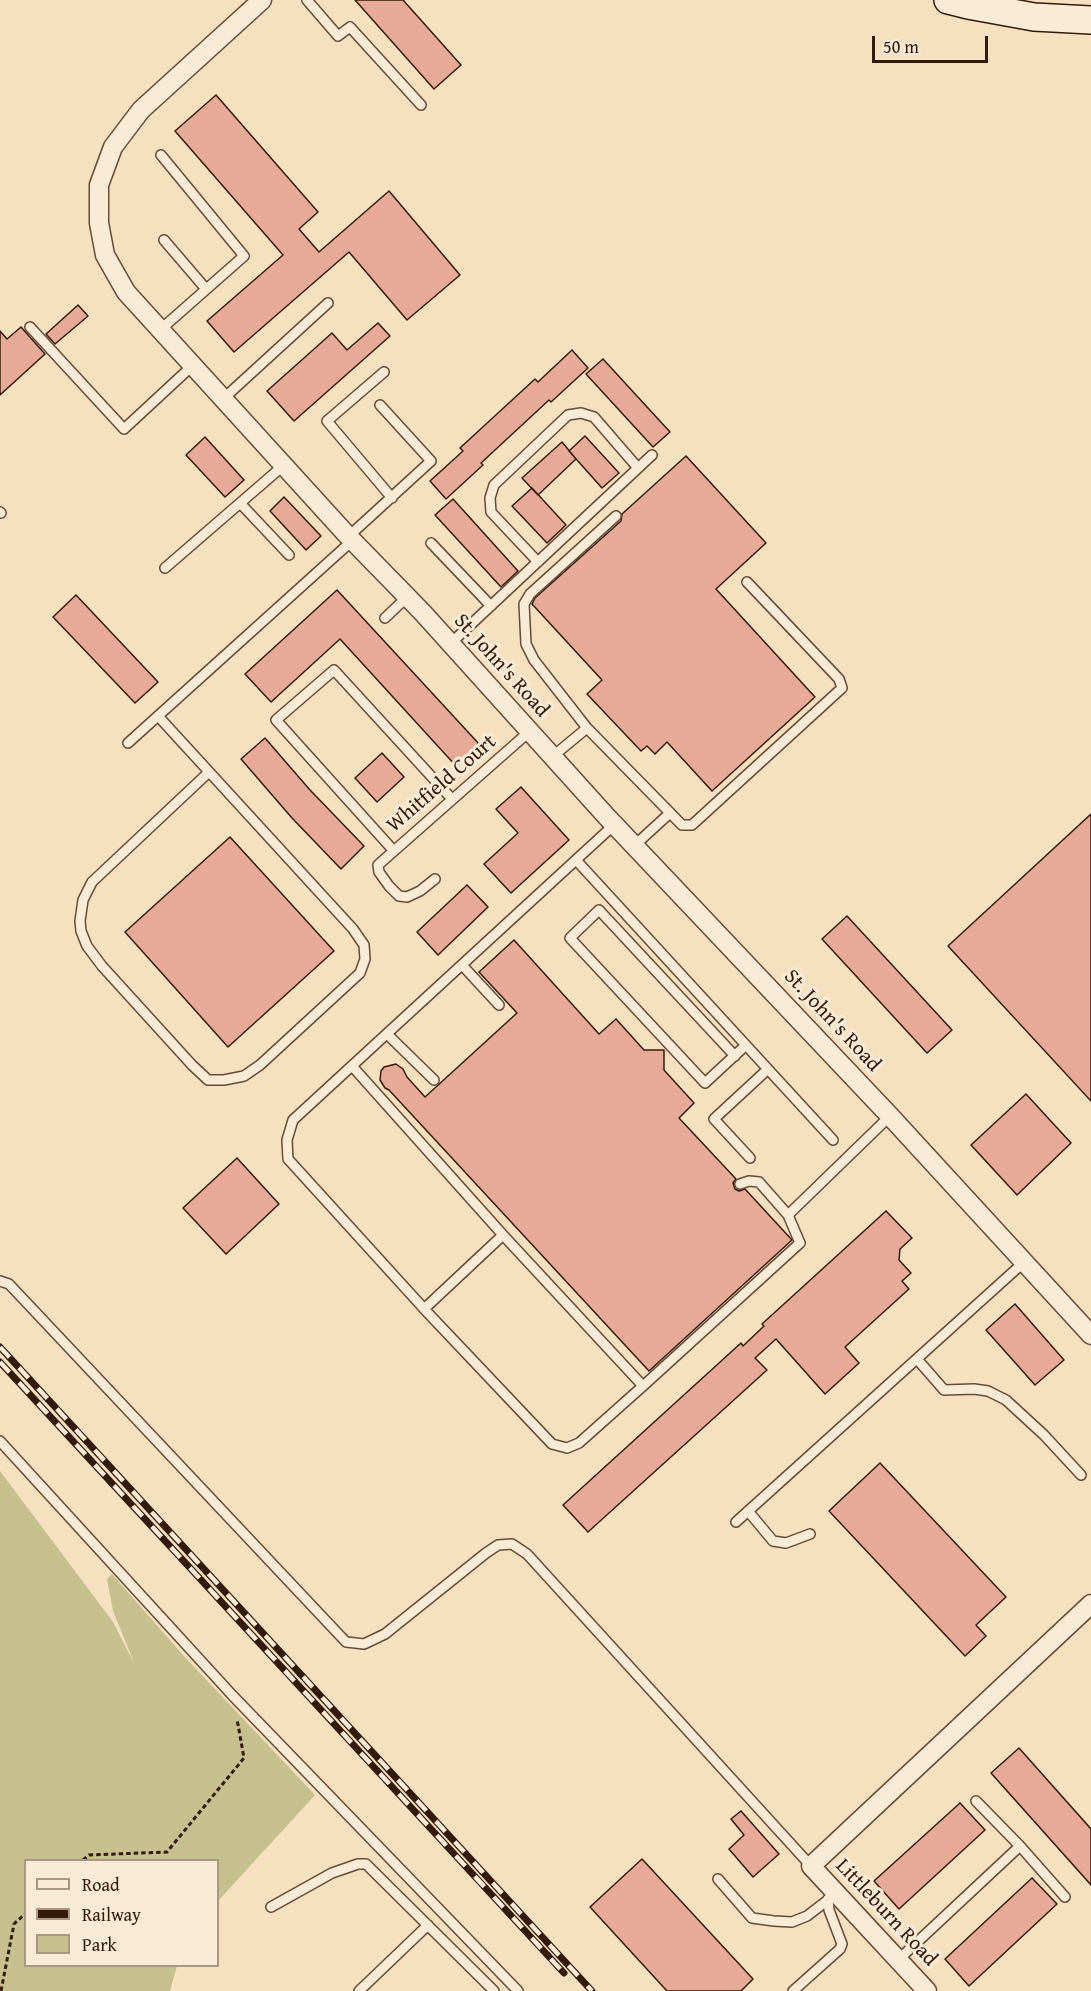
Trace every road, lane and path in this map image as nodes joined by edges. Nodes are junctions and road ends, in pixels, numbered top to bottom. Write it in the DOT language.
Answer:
graph roads {
  1 [pos="262,0"];
  2 [pos="307,0"];
  3 [pos="948,0"];
  4 [pos="1091,20"];
  5 [pos="421,105"];
  6 [pos="161,155"];
  7 [pos="164,240"];
  8 [pos="206,289"];
  9 [pos="328,303"];
  10 [pos="30,327"];
  11 [pos="160,330"];
  12 [pos="192,366"];
  13 [pos="384,372"];
  14 [pos="223,399"];
  15 [pos="380,405"];
  16 [pos="652,455"];
  17 [pos="284,465"];
  18 [pos="639,468"];
  19 [pos="392,498"];
  20 [pos="240,502"];
  21 [pos="616,516"];
  22 [pos="351,538"];
  23 [pos="431,543"];
  24 [pos="289,555"];
  25 [pos="538,562"];
  26 [pos="165,568"];
  27 [pos="747,582"];
  28 [pos="407,597"];
  29 [pos="490,606"];
  30 [pos="385,618"];
  31 [pos="451,643"];
  32 [pos="158,717"];
  33 [pos="587,728"];
  34 [pos="530,731"];
  35 [pos="128,743"];
  36 [pos="552,757"];
  37 [pos="209,772"];
  38 [pos="452,799"];
  39 [pos="670,813"];
  40 [pos="615,824"];
  41 [pos="635,845"];
  42 [pos="393,850"];
  43 [pos="576,860"];
  44 [pos="435,879"];
  45 [pos="462,965"];
  46 [pos="499,1005"];
  47 [pos="387,1034"];
  48 [pos="746,1045"];
  49 [pos="735,1056"];
  50 [pos="352,1066"];
  51 [pos="768,1069"];
  52 [pos="434,1080"];
  53 [pos="890,1116"];
  54 [pos="833,1140"];
  55 [pos="750,1158"];
  56 [pos="740,1184"];
  57 [pos="788,1215"];
  58 [pos="503,1235"];
  59 [pos="1023,1263"];
  60 [pos="0,1281"];
  61 [pos="424,1309"];
  62 [pos="1091,1335"];
  63 [pos="917,1359"];
  64 [pos="643,1386"];
  65 [pos="0,1441"];
  66 [pos="1081,1475"];
  67 [pos="748,1511"];
  68 [pos="736,1522"];
  69 [pos="810,1534"];
  70 [pos="1091,1604"];
  71 [pos="233,1696"];
  72 [pos="976,1801"];
  73 [pos="1020,1846"];
  74 [pos="84,1859"];
  75 [pos="811,1866"];
  76 [pos="718,1879"];
  77 [pos="833,1896"];
  78 [pos="1065,1897"];
  79 [pos="271,1907"];
  80 [pos="24,1915"];
  81 [pos="428,1925"];
  82 [pos="898,1960"];
  83 [pos="0,1991"];
  84 [pos="359,1991"];
  85 [pos="494,1991"];
  86 [pos="518,1991"];
  87 [pos="793,1991"];
  88 [pos="927,1991"];
  1 -- 11 [label="street, St. John's Road"];
  2 -- 5 [label="lane"];
  3 -- 4 [label="main road"];
  6 -- 8 [label="lane"];
  7 -- 8 [label="lane"];
  8 -- 11 [label="lane"];
  9 -- 14 [label="lane"];
  10 -- 12 [label="lane"];
  11 -- 12 [label="street, St. John's Road"];
  12 -- 14 [label="street, St. John's Road"];
  13 -- 19 [label="lane"];
  14 -- 17 [label="street, St. John's Road"];
  15 -- 19 [label="lane"];
  16 -- 18 [label="lane"];
  17 -- 20 [label="lane"];
  17 -- 22 [label="street, St. John's Road"];
  18 -- 25 [label="lane"];
  18 -- 25 [label="lane"];
  19 -- 22 [label="lane"];
  20 -- 24 [label="lane"];
  20 -- 26 [label="lane"];
  21 -- 33 [label="lane"];
  22 -- 28 [label="street, St. John's Road"];
  22 -- 32 [label="lane"];
  23 -- 29 [label="lane"];
  25 -- 29 [label="lane"];
  27 -- 39 [label="lane"];
  28 -- 30 [label="lane"];
  28 -- 31 [label="street, St. John's Road"];
  29 -- 31 [label="lane"];
  31 -- 34 [label="street, St. John's Road"];
  32 -- 35 [label="lane"];
  32 -- 37 [label="lane"];
  33 -- 36 [label="lane"];
  33 -- 39 [label="lane"];
  34 -- 36 [label="street, St. John's Road"];
  34 -- 38 [label="lane, Whitfield Court"];
  36 -- 40 [label="street, St. John's Road"];
  37 -- 37 [label="lane"];
  38 -- 42 [label="lane, Whitfield Court"];
  38 -- 42 [label="lane"];
  39 -- 41 [label="lane"];
  40 -- 41 [label="street, St. John's Road"];
  40 -- 43 [label="lane"];
  41 -- 53 [label="street, St. John's Road"];
  42 -- 44 [label="lane, Whitfield Court"];
  43 -- 45 [label="lane"];
  43 -- 48 [label="lane"];
  45 -- 46 [label="lane"];
  45 -- 47 [label="lane"];
  47 -- 50 [label="lane"];
  47 -- 52 [label="lane"];
  48 -- 49 [label="lane"];
  48 -- 51 [label="lane"];
  50 -- 58 [label="lane"];
  50 -- 61 [label="lane"];
  51 -- 54 [label="lane"];
  51 -- 55 [label="lane"];
  53 -- 57 [label="lane"];
  53 -- 59 [label="street, St. John's Road"];
  56 -- 57 [label="lane"];
  57 -- 64 [label="lane"];
  58 -- 61 [label="lane"];
  58 -- 64 [label="lane"];
  59 -- 62 [label="street, St. John's Road"];
  59 -- 63 [label="lane"];
  60 -- 75 [label="lane"];
  61 -- 64 [label="lane"];
  63 -- 66 [label="lane"];
  63 -- 67 [label="lane"];
  65 -- 71 [label="lane"];
  67 -- 68 [label="lane"];
  67 -- 69 [label="lane"];
  70 -- 75 [label="street"];
  71 -- 74 [label="path"];
  71 -- 86 [label="lane"];
  72 -- 73 [label="lane"];
  73 -- 78 [label="lane"];
  73 -- 82 [label="lane"];
  75 -- 77 [label="street, Littleburn Road"];
  76 -- 77 [label="lane"];
  77 -- 82 [label="street, Littleburn Road"];
  77 -- 87 [label="lane"];
  79 -- 81 [label="lane"];
  80 -- 83 [label="path"];
  81 -- 84 [label="lane"];
  81 -- 85 [label="lane"];
  82 -- 88 [label="street, Littleburn Road"];
}
